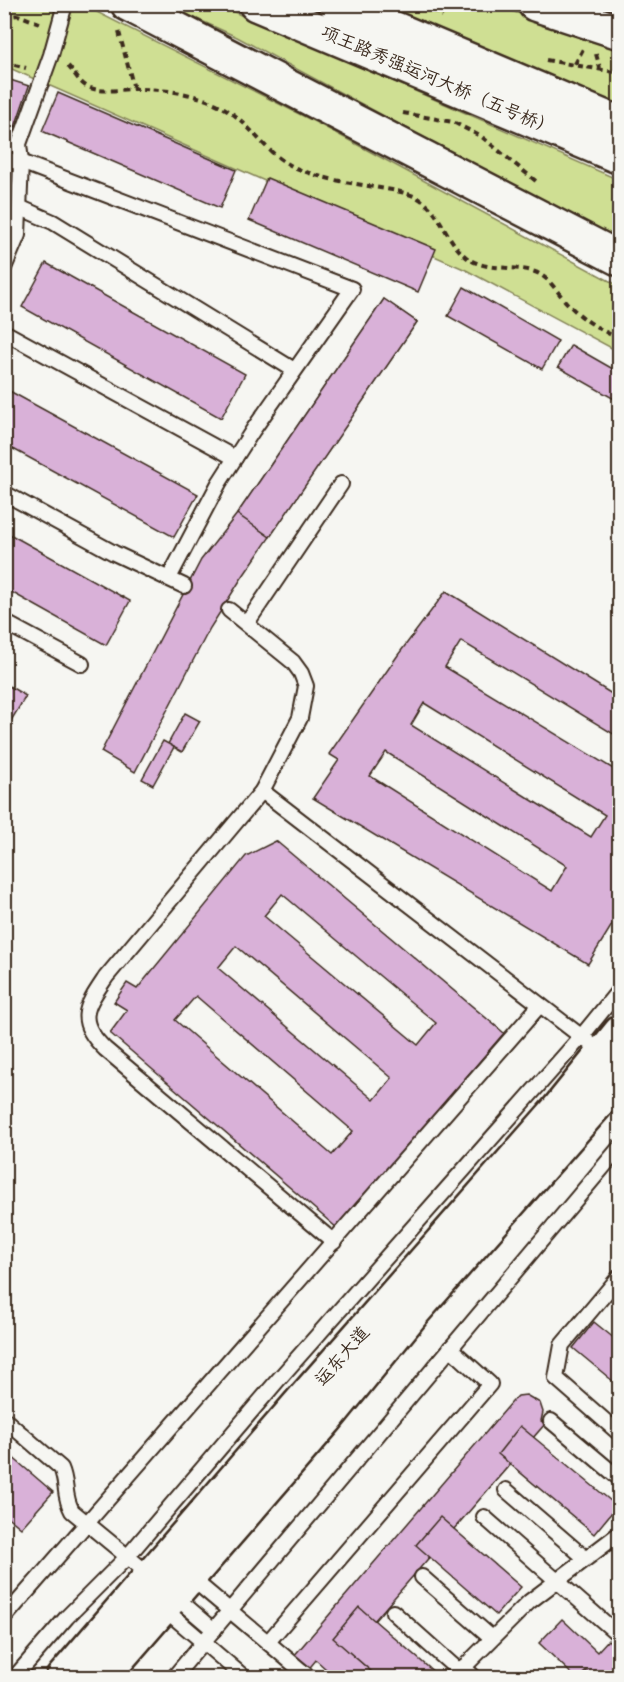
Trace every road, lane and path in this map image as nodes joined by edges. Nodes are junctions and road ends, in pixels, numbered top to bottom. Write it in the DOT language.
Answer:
graph roads {
  1 [pos="65,4"];
  2 [pos="256,4"];
  3 [pos="336,4"];
  4 [pos="425,4"];
  5 [pos="535,4"];
  6 [pos="122,14"];
  7 [pos="4,17"];
  8 [pos="451,20"];
  9 [pos="620,33"];
  10 [pos="56,37"];
  11 [pos="51,55"];
  12 [pos="541,59"];
  13 [pos="620,73"];
  14 [pos="134,89"];
  15 [pos="620,124"];
  16 [pos="620,157"];
  17 [pos="4,160"];
  18 [pos="21,162"];
  19 [pos="21,208"];
  20 [pos="620,259"];
  21 [pos="4,268"];
  22 [pos="4,332"];
  23 [pos="620,339"];
  24 [pos="294,370"];
  25 [pos="235,458"];
  26 [pos="341,484"];
  27 [pos="4,493"];
  28 [pos="169,578"];
  29 [pos="184,586"];
  30 [pos="229,610"];
  31 [pos="4,622"];
  32 [pos="247,623"];
  33 [pos="82,664"];
  34 [pos="262,791"];
  35 [pos="620,989"];
  36 [pos="540,1005"];
  37 [pos="607,1052"];
  38 [pos="620,1147"];
  39 [pos="334,1242"];
  40 [pos="619,1278"];
  41 [pos="450,1348"];
  42 [pos="302,1400"];
  43 [pos="4,1419"];
  44 [pos="551,1421"];
  45 [pos="620,1434"];
  46 [pos="620,1479"];
  47 [pos="506,1490"];
  48 [pos="484,1516"];
  49 [pos="88,1524"];
  50 [pos="620,1533"];
  51 [pos="585,1558"];
  52 [pos="153,1573"];
  53 [pos="422,1577"];
  54 [pos="556,1580"];
  55 [pos="230,1610"];
  56 [pos="393,1612"];
  57 [pos="4,1618"];
  58 [pos="214,1630"];
  59 [pos="620,1636"];
  60 [pos="492,1638"];
  61 [pos="203,1642"];
  62 [pos="268,1642"];
  63 [pos="458,1672"];
  64 [pos="242,1676"];
  65 [pos="14,1677"];
  66 [pos="63,1677"];
  67 [pos="101,1677"];
  68 [pos="173,1677"];
  69 [pos="310,1677"];
  70 [pos="475,1677"];
  1 -- 10 [label="lane"];
  2 -- 16 [label="main road, 项王路秀强运河大桥（五号桥）"];
  3 -- 15 [label="main road, 项王路秀强运河大桥（五号桥）"];
  4 -- 8 [label="path"];
  5 -- 9 [label="main road"];
  6 -- 14 [label="path"];
  6 -- 20 [label="main road"];
  7 -- 10 [label="path"];
  10 -- 11 [label="lane"];
  11 -- 14 [label="path"];
  11 -- 18 [label="lane"];
  12 -- 13 [label="path"];
  14 -- 23 [label="path"];
  17 -- 18 [label="lane"];
  18 -- 19 [label="lane"];
  18 -- 24 [label="lane"];
  19 -- 21 [label="lane"];
  19 -- 24 [label="lane"];
  22 -- 25 [label="lane"];
  24 -- 25 [label="lane"];
  25 -- 28 [label="lane"];
  26 -- 32 [label="lane"];
  27 -- 28 [label="lane"];
  28 -- 29 [label="lane"];
  30 -- 32 [label="lane"];
  31 -- 33 [label="lane"];
  32 -- 34 [label="lane"];
  34 -- 36 [label="lane"];
  34 -- 39 [label="lane"];
  35 -- 37 [label="lane"];
  36 -- 37 [label="lane"];
  36 -- 39 [label="lane"];
  37 -- 42 [label="lane"];
  37 -- 42 [label="main road, 运东大道"];
  38 -- 41 [label="lane"];
  39 -- 49 [label="lane"];
  40 -- 45 [label="lane"];
  41 -- 55 [label="lane"];
  41 -- 62 [label="lane"];
  42 -- 52 [label="main road, 运东大道"];
  42 -- 52 [label="lane"];
  43 -- 49 [label="lane"];
  44 -- 46 [label="lane"];
  47 -- 51 [label="lane"];
  48 -- 54 [label="lane"];
  49 -- 52 [label="lane"];
  49 -- 57 [label="lane"];
  50 -- 51 [label="lane"];
  51 -- 54 [label="lane"];
  52 -- 55 [label="lane"];
  52 -- 58 [label="lane"];
  52 -- 61 [label="lane"];
  52 -- 65 [label="lane"];
  52 -- 66 [label="main road, 运东大道"];
  52 -- 67 [label="main road, 运东大道"];
  53 -- 60 [label="lane"];
  54 -- 59 [label="lane"];
  54 -- 60 [label="lane"];
  55 -- 58 [label="lane"];
  55 -- 62 [label="lane"];
  56 -- 63 [label="lane"];
  58 -- 61 [label="lane"];
  60 -- 63 [label="lane"];
  61 -- 64 [label="lane"];
  61 -- 68 [label="lane"];
  62 -- 69 [label="lane"];
  63 -- 70 [label="lane"];
}
